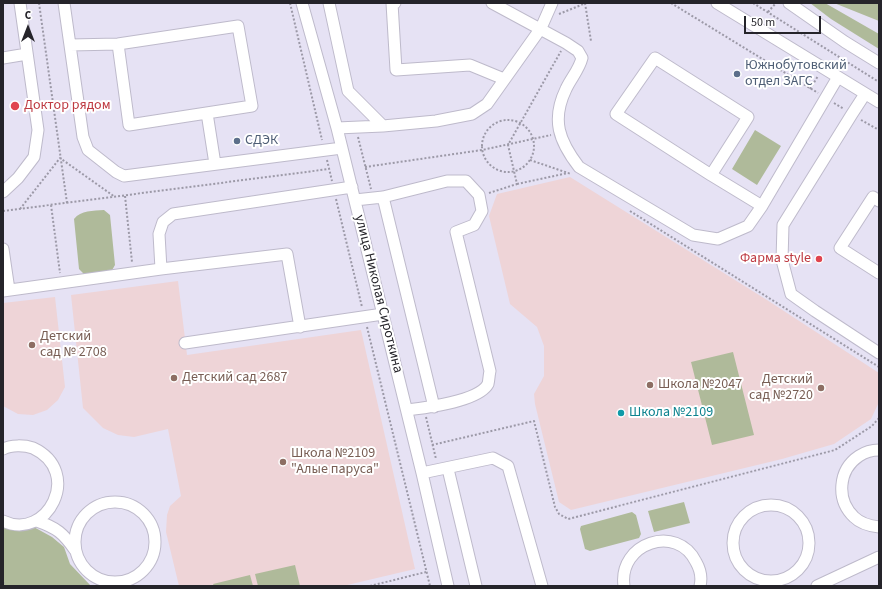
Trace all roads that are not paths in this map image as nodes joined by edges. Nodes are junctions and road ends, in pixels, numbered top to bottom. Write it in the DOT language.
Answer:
graph roads {
  1 [pos="20,3"];
  2 [pos="64,3"];
  3 [pos="302,3"];
  4 [pos="329,3"];
  5 [pos="395,3"];
  6 [pos="492,3"];
  7 [pos="552,3"];
  8 [pos="717,3"];
  9 [pos="796,5"];
  10 [pos="543,24"];
  11 [pos="70,44"];
  12 [pos="118,44"];
  13 [pos="27,54"];
  14 [pos="3,58"];
  15 [pos="879,63"];
  16 [pos="838,77"];
  17 [pos="504,79"];
  18 [pos="865,94"];
  19 [pos="879,102"];
  20 [pos="207,113"];
  21 [pos="383,126"];
  22 [pos="337,128"];
  23 [pos="342,148"];
  24 [pos="215,164"];
  25 [pos="711,175"];
  26 [pos="352,187"];
  27 [pos="3,192"];
  28 [pos="384,197"];
  29 [pos="355,200"];
  30 [pos="879,201"];
  31 [pos="762,206"];
  32 [pos="3,249"];
  33 [pos="161,269"];
  34 [pos="879,273"];
  35 [pos="6,290"];
  36 [pos="383,314"];
  37 [pos="300,326"];
  38 [pos="185,343"];
  39 [pos="879,353"];
  40 [pos="434,407"];
  41 [pos="407,410"];
  42 [pos="3,449"];
  43 [pos="879,450"];
  44 [pos="448,468"];
  45 [pos="422,473"];
  46 [pos="3,521"];
  47 [pos="37,521"];
  48 [pos="879,527"];
  49 [pos="75,550"];
  50 [pos="879,557"];
  51 [pos="783,583"];
  52 [pos="120,584"];
  53 [pos="448,586"];
  54 [pos="476,586"];
  55 [pos="542,586"];
  56 [pos="624,586"];
  57 [pos="700,586"];
  58 [pos="817,586"];
  1 -- 13 [label="street"];
  2 -- 11 [label="street"];
  3 -- 22 [label="street, улица Николая Сироткина"];
  4 -- 21 [label="street"];
  5 -- 17 [label="street"];
  6 -- 10 [label="street"];
  7 -- 10 [label="street"];
  8 -- 16 [label="street"];
  9 -- 15 [label="street"];
  10 -- 17 [label="street"];
  10 -- 31 [label="street"];
  11 -- 12 [label="street"];
  11 -- 24 [label="street"];
  12 -- 20 [label="street"];
  12 -- 20 [label="street"];
  13 -- 14 [label="street"];
  13 -- 27 [label="street"];
  16 -- 18 [label="street"];
  16 -- 31 [label="street"];
  17 -- 21 [label="street"];
  18 -- 19 [label="street"];
  18 -- 39 [label="street"];
  20 -- 24 [label="street"];
  21 -- 22 [label="street"];
  22 -- 23 [label="street, улица Николая Сироткина"];
  23 -- 24 [label="street"];
  23 -- 26 [label="street, улица Николая Сироткина"];
  25 -- 25 [label="street"];
  25 -- 31 [label="street"];
  26 -- 29 [label="street, улица Николая Сироткина"];
  26 -- 33 [label="street"];
  28 -- 29 [label="street"];
  28 -- 40 [label="street"];
  28 -- 40 [label="street"];
  29 -- 36 [label="street, улица Николая Сироткина"];
  30 -- 34 [label="street"];
  32 -- 35 [label="street"];
  33 -- 35 [label="street"];
  33 -- 37 [label="street"];
  36 -- 37 [label="street"];
  36 -- 41 [label="street, улица Николая Сироткина"];
  37 -- 38 [label="street"];
  40 -- 41 [label="street"];
  41 -- 45 [label="street, улица Николая Сироткина"];
  42 -- 47 [label="street"];
  43 -- 48 [label="street"];
  44 -- 45 [label="street"];
  44 -- 54 [label="street"];
  44 -- 55 [label="street"];
  45 -- 53 [label="street, улица Николая Сироткина"];
  46 -- 47 [label="street"];
  47 -- 49 [label="street"];
  49 -- 52 [label="street"];
  49 -- 52 [label="street"];
  50 -- 58 [label="street"];
  51 -- 51 [label="street"];
  56 -- 57 [label="street"];
}
